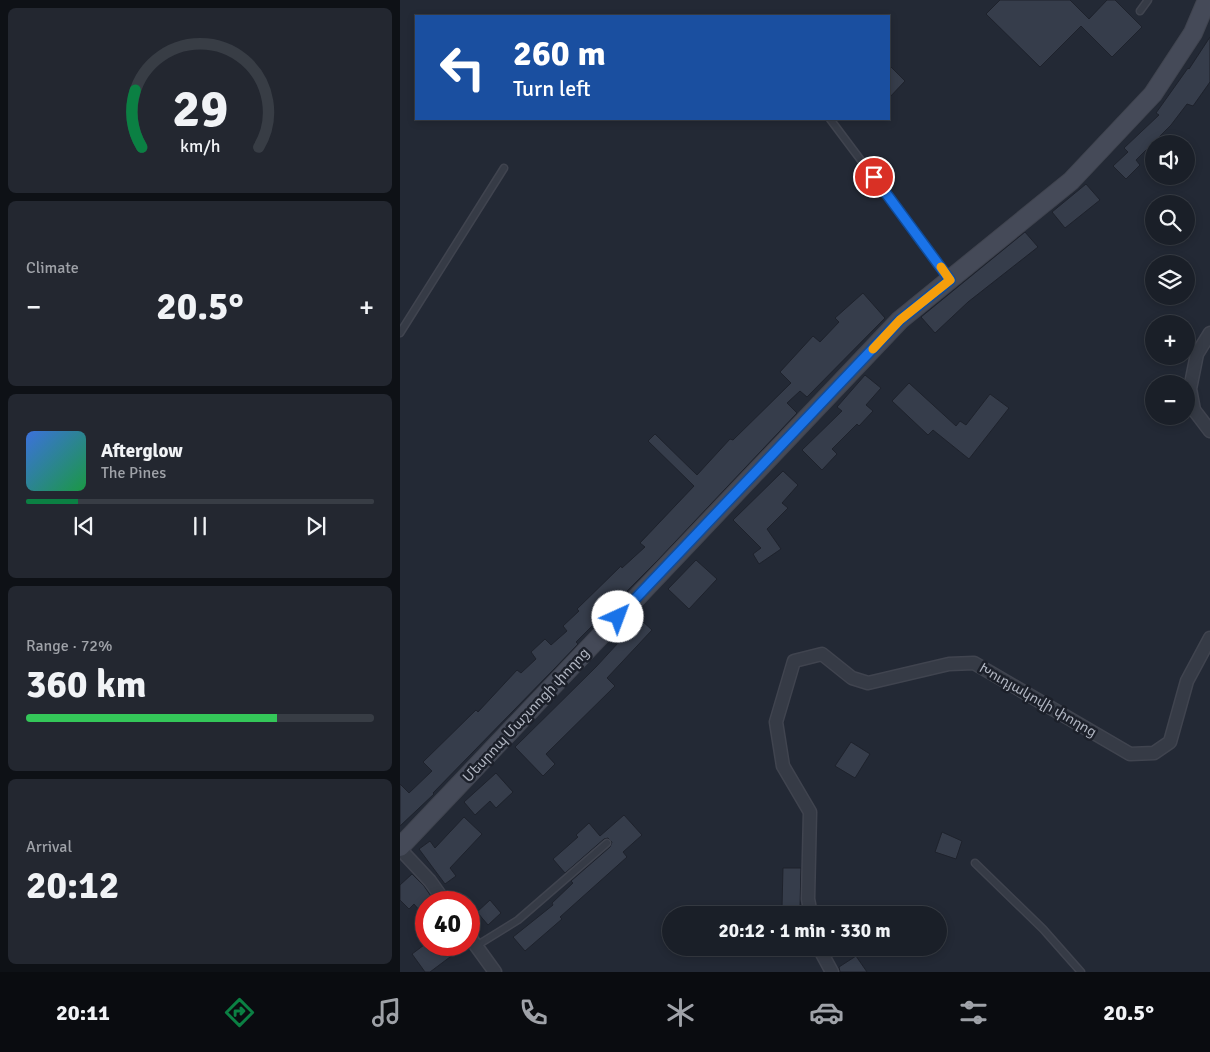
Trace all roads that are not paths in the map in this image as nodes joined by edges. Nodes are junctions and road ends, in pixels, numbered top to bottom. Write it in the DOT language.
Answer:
graph roads {
  1 [pos="1148,0"];
  2 [pos="1207,0"];
  3 [pos="1140,11"];
  4 [pos="831,120"];
  5 [pos="504,168"];
  6 [pos="950,280"];
  7 [pos="400,333"];
  8 [pos="1210,333"];
  9 [pos="1210,431"];
  10 [pos="1210,638"];
  11 [pos="607,843"];
  12 [pos="400,848"];
  13 [pos="975,863"];
  14 [pos="437,891"];
  15 [pos="809,906"];
  16 [pos="480,937"];
  17 [pos="480,952"];
  18 [pos="823,956"];
  19 [pos="495,972"];
  20 [pos="832,972"];
  21 [pos="1081,972"];
  1 -- 3 [label="lane"];
  2 -- 6 [label="street, Մեսրոպ Մաշտոցի փողոց"];
  4 -- 6 [label="lane"];
  5 -- 7 [label="lane"];
  6 -- 12 [label="street, Մեսրոպ Մաշտոցի փողոց"];
  8 -- 9 [label="street"];
  10 -- 15 [label="street, Խուդյակովի փողոց"];
  11 -- 16 [label="lane"];
  12 -- 14 [label="street"];
  13 -- 21 [label="lane"];
  17 -- 19 [label="street"];
  18 -- 20 [label="street"];
}
